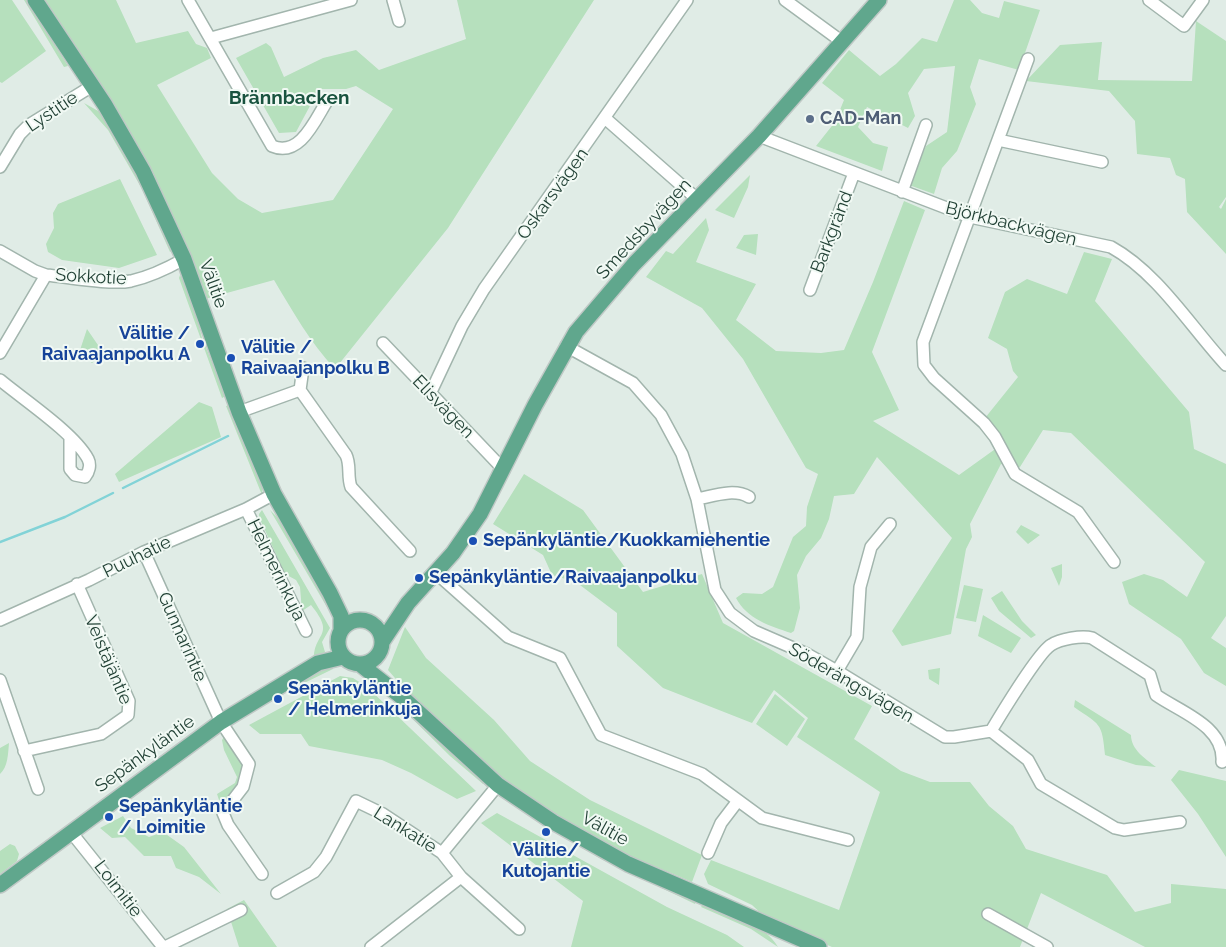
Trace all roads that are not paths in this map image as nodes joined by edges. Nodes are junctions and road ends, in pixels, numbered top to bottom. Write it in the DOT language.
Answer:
graph roads {
  1 [pos="35,0"];
  2 [pos="188,0"];
  3 [pos="351,0"];
  4 [pos="393,0"];
  5 [pos="687,0"];
  6 [pos="784,0"];
  7 [pos="879,0"];
  8 [pos="1149,0"];
  9 [pos="1203,0"];
  10 [pos="399,21"];
  11 [pos="211,38"];
  12 [pos="841,41"];
  13 [pos="1028,59"];
  14 [pos="92,86"];
  15 [pos="327,101"];
  16 [pos="606,119"];
  17 [pos="926,125"];
  18 [pos="759,136"];
  19 [pos="998,140"];
  20 [pos="3,155"];
  21 [pos="1102,162"];
  22 [pos="0,167"];
  23 [pos="854,173"];
  24 [pos="902,192"];
  25 [pos="697,199"];
  26 [pos="970,217"];
  27 [pos="0,251"];
  28 [pos="184,259"];
  29 [pos="46,275"];
  30 [pos="810,290"];
  31 [pos="383,343"];
  32 [pos="566,346"];
  33 [pos="0,353"];
  34 [pos="1226,365"];
  35 [pos="303,368"];
  36 [pos="0,380"];
  37 [pos="300,390"];
  38 [pos="430,394"];
  39 [pos="240,412"];
  40 [pos="70,438"];
  41 [pos="504,470"];
  42 [pos="274,494"];
  43 [pos="749,497"];
  44 [pos="697,500"];
  45 [pos="246,509"];
  46 [pos="890,524"];
  47 [pos="410,551"];
  48 [pos="144,552"];
  49 [pos="1114,562"];
  50 [pos="436,573"];
  51 [pos="77,584"];
  52 [pos="330,593"];
  53 [pos="408,603"];
  54 [pos="0,620"];
  55 [pos="364,621"];
  56 [pos="306,631"];
  57 [pos="340,635"];
  58 [pos="381,647"];
  59 [pos="343,657"];
  60 [pos="318,664"];
  61 [pos="361,665"];
  62 [pos="838,671"];
  63 [pos="0,680"];
  64 [pos="403,698"];
  65 [pos="221,722"];
  66 [pos="991,731"];
  67 [pos="24,750"];
  68 [pos="1222,762"];
  69 [pos="498,785"];
  70 [pos="38,789"];
  71 [pos="738,802"];
  72 [pos="1180,822"];
  73 [pos="71,832"];
  74 [pos="848,840"];
  75 [pos="442,852"];
  76 [pos="708,853"];
  77 [pos="262,874"];
  78 [pos="461,877"];
  79 [pos="0,885"];
  80 [pos="277,893"];
  81 [pos="241,910"];
  82 [pos="988,914"];
  83 [pos="519,929"];
  84 [pos="791,942"];
  85 [pos="164,947"];
  86 [pos="371,947"];
  87 [pos="819,947"];
  88 [pos="1046,947"];
  1 -- 14 [label="main road, Välitie"];
  2 -- 11 [label="street"];
  3 -- 11 [label="street"];
  4 -- 10 [label="street"];
  5 -- 16 [label="street, Oskarsvägen"];
  6 -- 12 [label="street"];
  7 -- 12 [label="main road, Smedsbyvägen"];
  8 -- 9 [label="street"];
  11 -- 15 [label="street"];
  12 -- 18 [label="main road, Smedsbyvägen"];
  13 -- 19 [label="street"];
  14 -- 20 [label="street, Lystitie"];
  14 -- 28 [label="main road, Välitie"];
  16 -- 25 [label="street"];
  16 -- 38 [label="street, Oskarsvägen"];
  17 -- 24 [label="street"];
  18 -- 23 [label="street, Björkbackvägen"];
  18 -- 25 [label="main road, Smedsbyvägen"];
  19 -- 21 [label="street"];
  19 -- 26 [label="street"];
  20 -- 22 [label="street, Lystitie"];
  23 -- 24 [label="street, Björkbackvägen"];
  23 -- 30 [label="street, Barkgränd"];
  24 -- 26 [label="street, Björkbackvägen"];
  25 -- 32 [label="main road, Smedsbyvägen"];
  26 -- 34 [label="street, Björkbackvägen"];
  26 -- 49 [label="street"];
  27 -- 29 [label="street, Sokkotie"];
  28 -- 29 [label="street, Sokkotie"];
  28 -- 39 [label="main road, Välitie"];
  29 -- 33 [label="street"];
  31 -- 38 [label="street, Elisvägen"];
  32 -- 41 [label="main road, Smedsbyvägen"];
  32 -- 44 [label="street, Söderängsvägen"];
  35 -- 37 [label="street"];
  36 -- 40 [label="street"];
  37 -- 39 [label="street"];
  37 -- 47 [label="street"];
  38 -- 41 [label="street, Elisvägen"];
  39 -- 42 [label="main road, Välitie"];
  41 -- 50 [label="main road, Smedsbyvägen"];
  42 -- 45 [label="street, Puuhatie"];
  42 -- 52 [label="main road, Välitie"];
  43 -- 44 [label="street"];
  44 -- 62 [label="street, Söderängsvägen"];
  45 -- 48 [label="street, Puuhatie"];
  45 -- 56 [label="street, Helmerinkuja"];
  46 -- 62 [label="street"];
  48 -- 51 [label="street, Puuhatie"];
  48 -- 65 [label="street, Gunnarintie"];
  50 -- 53 [label="main road"];
  50 -- 71 [label="street"];
  51 -- 54 [label="street, Puuhatie"];
  51 -- 67 [label="street, Veistäjäntie"];
  52 -- 55 [label="main road, Välitie"];
  52 -- 57 [label="main road, Välitie"];
  53 -- 55 [label="main road"];
  53 -- 58 [label="main road"];
  55 -- 57 [label="main road"];
  55 -- 58 [label="main road"];
  57 -- 59 [label="main road"];
  57 -- 60 [label="main road, Sepänkyläntie"];
  58 -- 61 [label="main road"];
  58 -- 64 [label="main road, Välitie"];
  59 -- 60 [label="main road, Sepänkyläntie"];
  59 -- 61 [label="main road"];
  60 -- 65 [label="main road, Sepänkyläntie"];
  61 -- 64 [label="main road, Välitie"];
  62 -- 66 [label="street, Söderängsvägen"];
  63 -- 67 [label="street"];
  64 -- 69 [label="main road, Välitie"];
  65 -- 73 [label="main road, Sepänkyläntie"];
  65 -- 77 [label="street, Gunnarintie"];
  66 -- 68 [label="street"];
  66 -- 72 [label="street"];
  67 -- 70 [label="street"];
  69 -- 75 [label="street"];
  69 -- 84 [label="main road, Välitie"];
  71 -- 74 [label="street"];
  71 -- 76 [label="street"];
  73 -- 79 [label="main road, Sepänkyläntie"];
  73 -- 85 [label="street, Loimitie"];
  75 -- 78 [label="street, Lankatie"];
  75 -- 80 [label="street, Lankatie"];
  78 -- 83 [label="street, Lankatie"];
  78 -- 86 [label="street"];
  81 -- 85 [label="street"];
  82 -- 88 [label="street"];
  84 -- 87 [label="main road, Välitie"];
}
